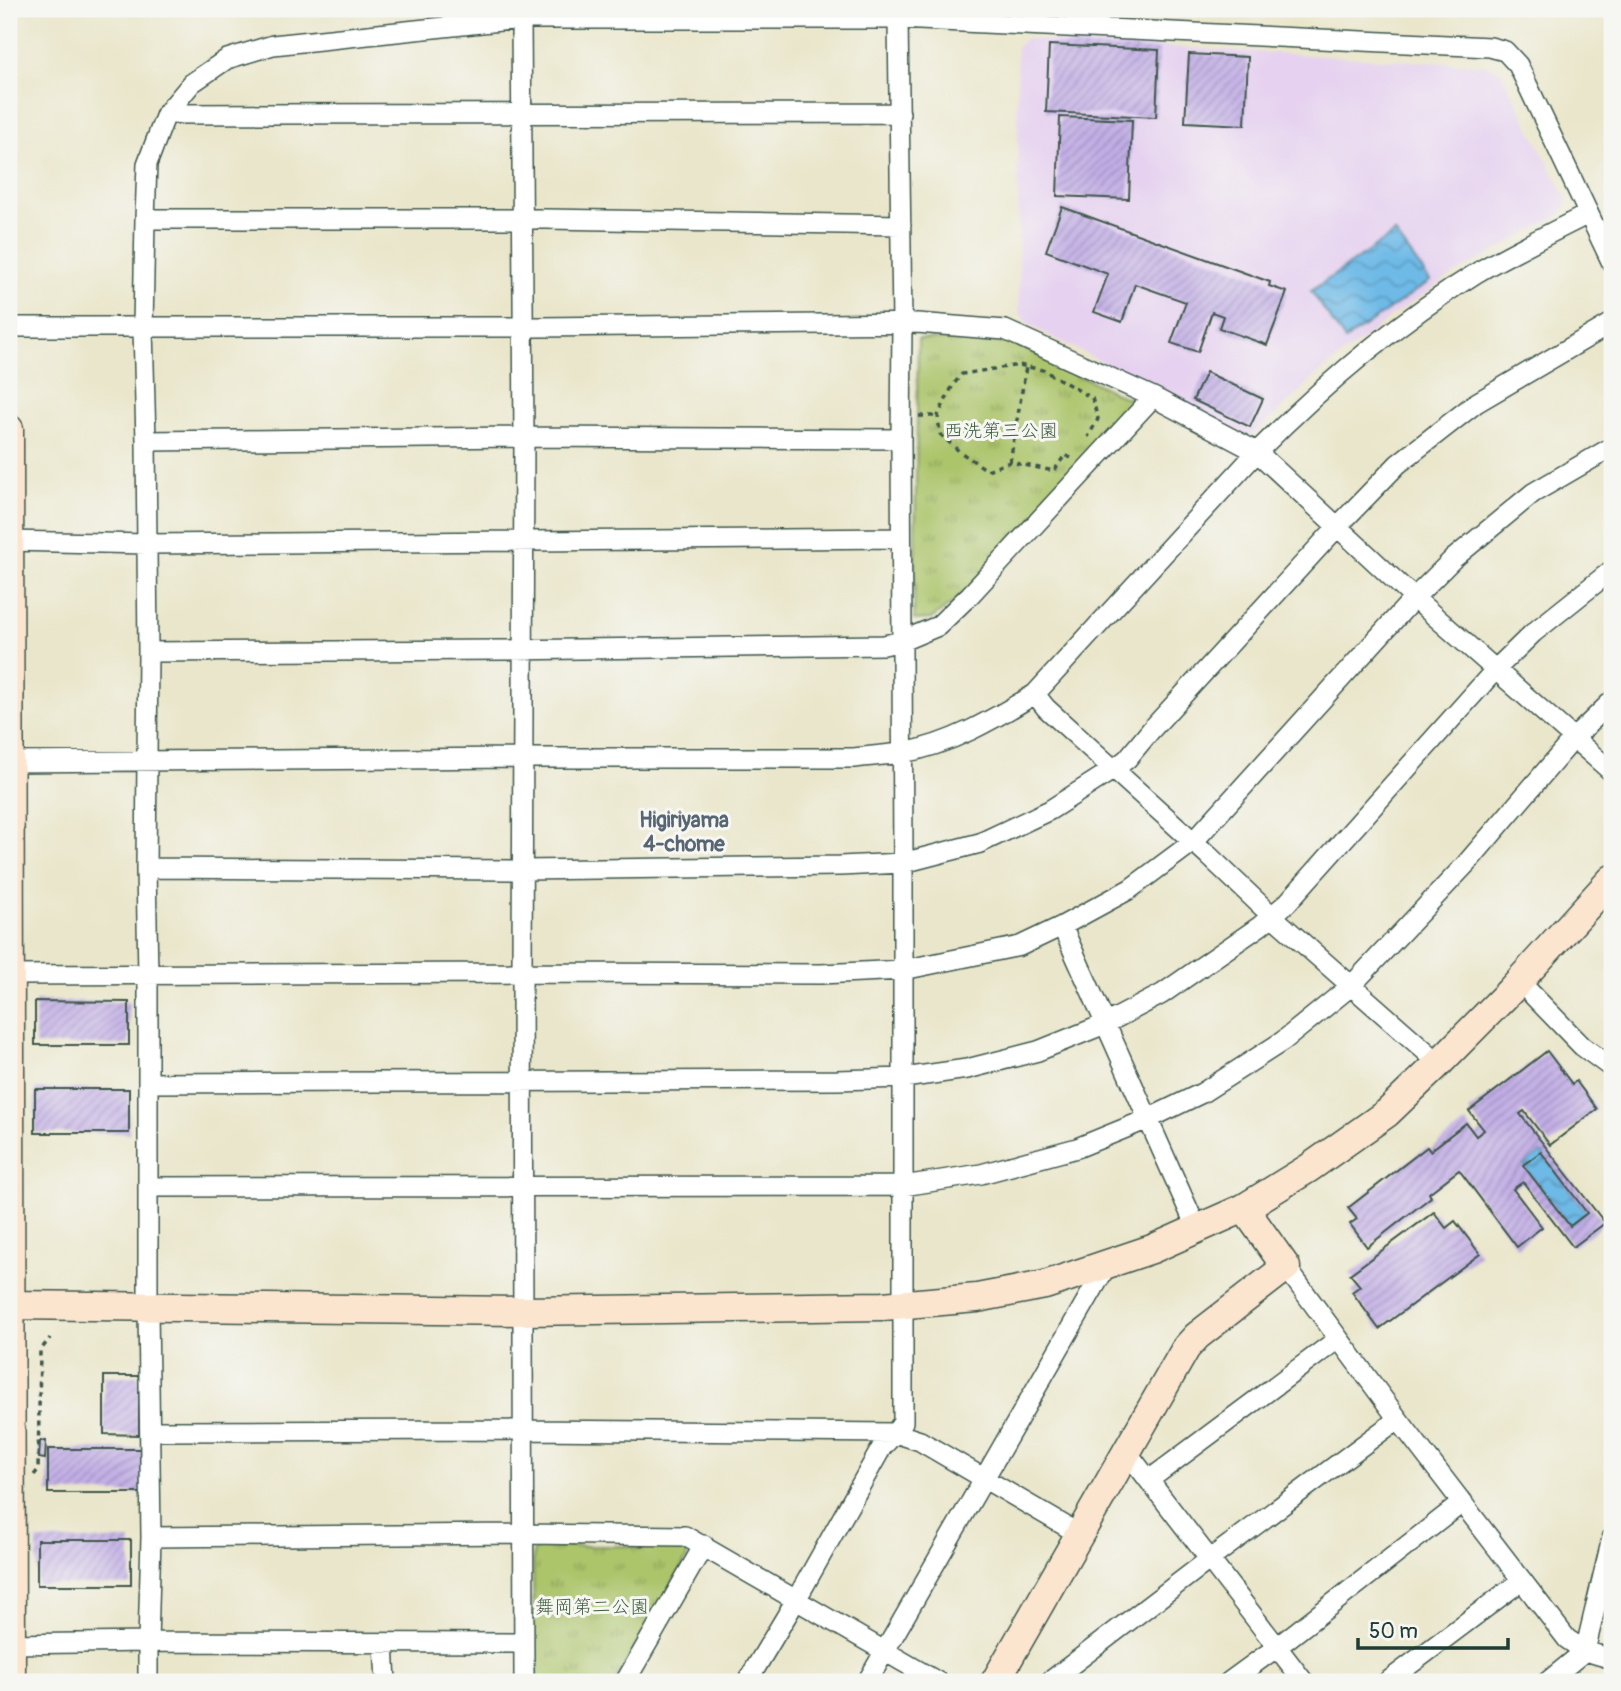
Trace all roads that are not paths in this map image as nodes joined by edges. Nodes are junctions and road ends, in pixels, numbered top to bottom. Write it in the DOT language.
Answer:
graph roads {
  1 [pos="521,19"];
  2 [pos="898,19"];
  3 [pos="521,113"];
  4 [pos="900,113"];
  5 [pos="166,114"];
  6 [pos="1588,214"];
  7 [pos="145,219"];
  8 [pos="523,219"];
  9 [pos="901,225"];
  10 [pos="1612,263"];
  11 [pos="1612,323"];
  12 [pos="902,324"];
  13 [pos="9,327"];
  14 [pos="523,327"];
  15 [pos="143,328"];
  16 [pos="1153,397"];
  17 [pos="9,429"];
  18 [pos="524,437"];
  19 [pos="901,439"];
  20 [pos="146,441"];
  21 [pos="1612,447"];
  22 [pos="1257,452"];
  23 [pos="1338,526"];
  24 [pos="901,538"];
  25 [pos="9,541"];
  26 [pos="523,542"];
  27 [pos="147,544"];
  28 [pos="1612,570"];
  29 [pos="1413,598"];
  30 [pos="902,641"];
  31 [pos="523,650"];
  32 [pos="148,652"];
  33 [pos="1496,669"];
  34 [pos="1035,694"];
  35 [pos="1612,701"];
  36 [pos="1574,738"];
  37 [pos="903,753"];
  38 [pos="524,758"];
  39 [pos="146,760"];
  40 [pos="9,762"];
  41 [pos="1114,769"];
  42 [pos="1612,772"];
  43 [pos="1193,842"];
  44 [pos="903,863"];
  45 [pos="146,868"];
  46 [pos="523,870"];
  47 [pos="1612,879"];
  48 [pos="1272,916"];
  49 [pos="1062,926"];
  50 [pos="903,970"];
  51 [pos="523,973"];
  52 [pos="9,975"];
  53 [pos="148,975"];
  54 [pos="1519,981"];
  55 [pos="1351,986"];
  56 [pos="1105,1024"];
  57 [pos="1439,1063"];
  58 [pos="1612,1068"];
  59 [pos="904,1078"];
  60 [pos="523,1081"];
  61 [pos="149,1083"];
  62 [pos="1148,1119"];
  63 [pos="523,1186"];
  64 [pos="903,1186"];
  65 [pos="149,1187"];
  66 [pos="1244,1208"];
  67 [pos="1197,1229"];
  68 [pos="1107,1265"];
  69 [pos="1286,1267"];
  70 [pos="904,1304"];
  71 [pos="10,1305"];
  72 [pos="148,1307"];
  73 [pos="524,1311"];
  74 [pos="1338,1339"];
  75 [pos="1398,1419"];
  76 [pos="525,1430"];
  77 [pos="151,1431"];
  78 [pos="895,1433"];
  79 [pos="1127,1452"];
  80 [pos="985,1479"];
  81 [pos="1149,1480"];
  82 [pos="1463,1502"];
  83 [pos="524,1534"];
  84 [pos="1079,1534"];
  85 [pos="151,1537"];
  86 [pos="1612,1538"];
  87 [pos="704,1545"];
  88 [pos="1210,1559"];
  89 [pos="1521,1581"];
  90 [pos="796,1600"];
  91 [pos="148,1642"];
  92 [pos="384,1643"];
  93 [pos="524,1643"];
  94 [pos="10,1644"];
  95 [pos="1277,1647"];
  96 [pos="1585,1651"];
  97 [pos="885,1652"];
  98 [pos="1612,1659"];
  99 [pos="11,1682"];
  100 [pos="148,1682"];
  101 [pos="386,1682"];
  102 [pos="524,1682"];
  103 [pos="625,1682"];
  104 [pos="747,1682"];
  105 [pos="867,1682"];
  106 [pos="938,1682"];
  107 [pos="995,1682"];
  108 [pos="1049,1682"];
  109 [pos="1229,1682"];
  110 [pos="1304,1682"];
  111 [pos="1387,1682"];
  112 [pos="1547,1682"];
  1 -- 2 [label="street"];
  1 -- 3 [label="street"];
  1 -- 5 [label="street"];
  2 -- 4 [label="street"];
  2 -- 6 [label="street"];
  3 -- 4 [label="street"];
  3 -- 5 [label="street"];
  3 -- 8 [label="street"];
  4 -- 9 [label="street"];
  5 -- 7 [label="street"];
  6 -- 10 [label="street"];
  6 -- 22 [label="street"];
  7 -- 8 [label="street"];
  7 -- 15 [label="street"];
  8 -- 9 [label="street"];
  8 -- 14 [label="street"];
  9 -- 12 [label="street"];
  11 -- 23 [label="street"];
  12 -- 14 [label="street"];
  12 -- 16 [label="street"];
  12 -- 19 [label="street"];
  13 -- 15 [label="street"];
  14 -- 15 [label="street"];
  14 -- 18 [label="street"];
  15 -- 20 [label="street"];
  16 -- 22 [label="street"];
  16 -- 30 [label="street"];
  17 -- 25 [label="street"];
  18 -- 19 [label="street"];
  18 -- 20 [label="street"];
  18 -- 26 [label="street"];
  19 -- 24 [label="street"];
  20 -- 27 [label="street"];
  21 -- 29 [label="street"];
  22 -- 23 [label="street"];
  22 -- 34 [label="street"];
  23 -- 29 [label="street"];
  23 -- 41 [label="street"];
  24 -- 26 [label="street"];
  24 -- 30 [label="street"];
  25 -- 27 [label="street"];
  25 -- 40 [label="street"];
  26 -- 27 [label="street"];
  26 -- 31 [label="street"];
  27 -- 32 [label="street"];
  28 -- 33 [label="street"];
  29 -- 33 [label="street"];
  29 -- 43 [label="street"];
  30 -- 31 [label="street"];
  30 -- 37 [label="street"];
  31 -- 32 [label="street"];
  31 -- 38 [label="street"];
  32 -- 39 [label="street"];
  33 -- 36 [label="street"];
  33 -- 48 [label="street"];
  34 -- 37 [label="street"];
  34 -- 41 [label="street"];
  35 -- 36 [label="street"];
  36 -- 42 [label="street"];
  36 -- 55 [label="street"];
  37 -- 38 [label="street"];
  37 -- 44 [label="street"];
  38 -- 39 [label="street"];
  38 -- 46 [label="street"];
  39 -- 40 [label="street"];
  39 -- 45 [label="street"];
  40 -- 52 [label="street"];
  41 -- 43 [label="street"];
  41 -- 44 [label="street"];
  43 -- 48 [label="street"];
  43 -- 49 [label="street"];
  44 -- 46 [label="street"];
  44 -- 50 [label="street"];
  45 -- 46 [label="street"];
  45 -- 53 [label="street"];
  46 -- 51 [label="street"];
  47 -- 54 [label="street"];
  48 -- 55 [label="street"];
  48 -- 56 [label="street"];
  49 -- 50 [label="street"];
  49 -- 56 [label="street"];
  50 -- 51 [label="street"];
  50 -- 59 [label="street"];
  51 -- 53 [label="street"];
  51 -- 60 [label="street"];
  52 -- 53 [label="street"];
  52 -- 71 [label="street"];
  53 -- 61 [label="street"];
  54 -- 57 [label="street"];
  54 -- 58 [label="street"];
  55 -- 57 [label="street"];
  55 -- 62 [label="street"];
  56 -- 59 [label="street"];
  56 -- 62 [label="street"];
  57 -- 66 [label="street"];
  59 -- 60 [label="street"];
  59 -- 64 [label="street"];
  60 -- 61 [label="street"];
  60 -- 63 [label="street"];
  61 -- 65 [label="street"];
  62 -- 64 [label="street"];
  62 -- 67 [label="street"];
  63 -- 64 [label="street"];
  63 -- 65 [label="street"];
  63 -- 73 [label="street"];
  64 -- 70 [label="street"];
  65 -- 72 [label="street"];
  66 -- 67 [label="street"];
  66 -- 69 [label="street"];
  67 -- 68 [label="street"];
  68 -- 70 [label="street"];
  68 -- 80 [label="street"];
  69 -- 74 [label="street"];
  69 -- 79 [label="street"];
  70 -- 73 [label="street"];
  70 -- 78 [label="street"];
  71 -- 72 [label="street"];
  71 -- 94 [label="street"];
  72 -- 73 [label="street"];
  72 -- 77 [label="street"];
  73 -- 76 [label="street"];
  74 -- 75 [label="street"];
  74 -- 81 [label="street"];
  75 -- 82 [label="street"];
  75 -- 88 [label="street"];
  76 -- 77 [label="street"];
  76 -- 78 [label="street"];
  76 -- 83 [label="street"];
  77 -- 85 [label="street"];
  78 -- 80 [label="street"];
  78 -- 90 [label="street"];
  79 -- 81 [label="street"];
  79 -- 84 [label="street"];
  80 -- 84 [label="street"];
  80 -- 97 [label="street"];
  81 -- 88 [label="street"];
  82 -- 89 [label="street"];
  82 -- 95 [label="street"];
  83 -- 85 [label="street"];
  83 -- 87 [label="street"];
  83 -- 93 [label="street"];
  84 -- 107 [label="street"];
  85 -- 91 [label="street"];
  86 -- 96 [label="street"];
  87 -- 90 [label="street"];
  87 -- 103 [label="street"];
  88 -- 95 [label="street"];
  88 -- 108 [label="street"];
  89 -- 96 [label="street"];
  89 -- 111 [label="street"];
  90 -- 97 [label="street"];
  90 -- 104 [label="street"];
  91 -- 92 [label="street"];
  91 -- 94 [label="street"];
  91 -- 100 [label="street"];
  92 -- 93 [label="street"];
  92 -- 101 [label="street"];
  93 -- 102 [label="street"];
  94 -- 99 [label="street"];
  95 -- 109 [label="street"];
  95 -- 110 [label="street"];
  96 -- 98 [label="street"];
  96 -- 112 [label="street"];
  97 -- 105 [label="street"];
  97 -- 106 [label="street"];
}
